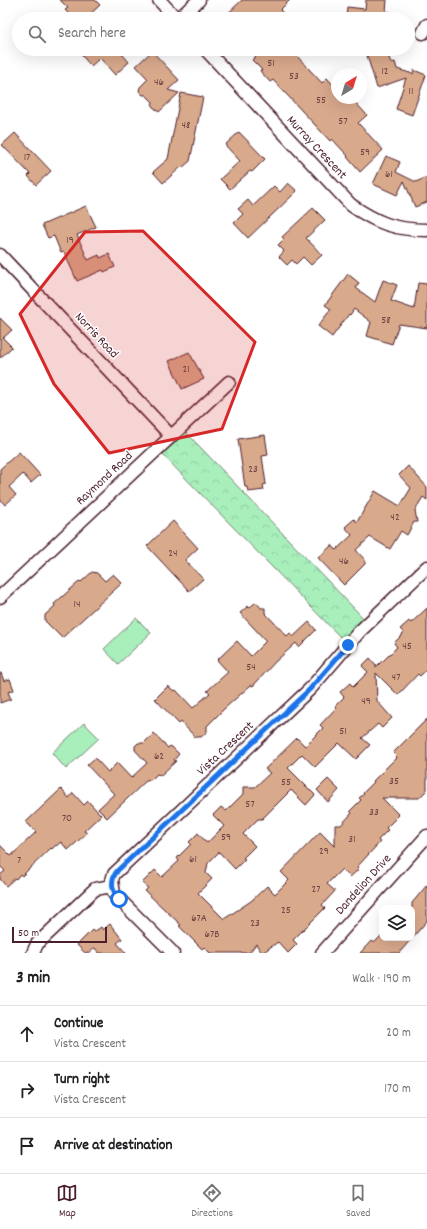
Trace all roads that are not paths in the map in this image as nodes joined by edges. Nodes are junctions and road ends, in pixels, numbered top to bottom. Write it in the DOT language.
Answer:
graph roads {
  1 [pos="159,0"];
  2 [pos="199,0"];
  3 [pos="170,12"];
  4 [pos="185,12"];
  5 [pos="212,56"];
  6 [pos="427,230"];
  7 [pos="0,255"];
  8 [pos="229,382"];
  9 [pos="171,436"];
  10 [pos="427,567"];
  11 [pos="0,597"];
  12 [pos="427,836"];
  13 [pos="112,886"];
  14 [pos="33,953"];
  15 [pos="173,953"];
  16 [pos="322,953"];
  1 -- 3 [label="street"];
  2 -- 4 [label="street"];
  5 -- 6 [label="street, Murray Crescent"];
  7 -- 9 [label="street, Norris Road"];
  8 -- 9 [label="street, Raymond Road"];
  9 -- 11 [label="street, Raymond Road"];
  10 -- 13 [label="street, Vista Crescent"];
  12 -- 16 [label="street, Dandelion Drive"];
  13 -- 14 [label="street"];
  13 -- 15 [label="street"];
}
